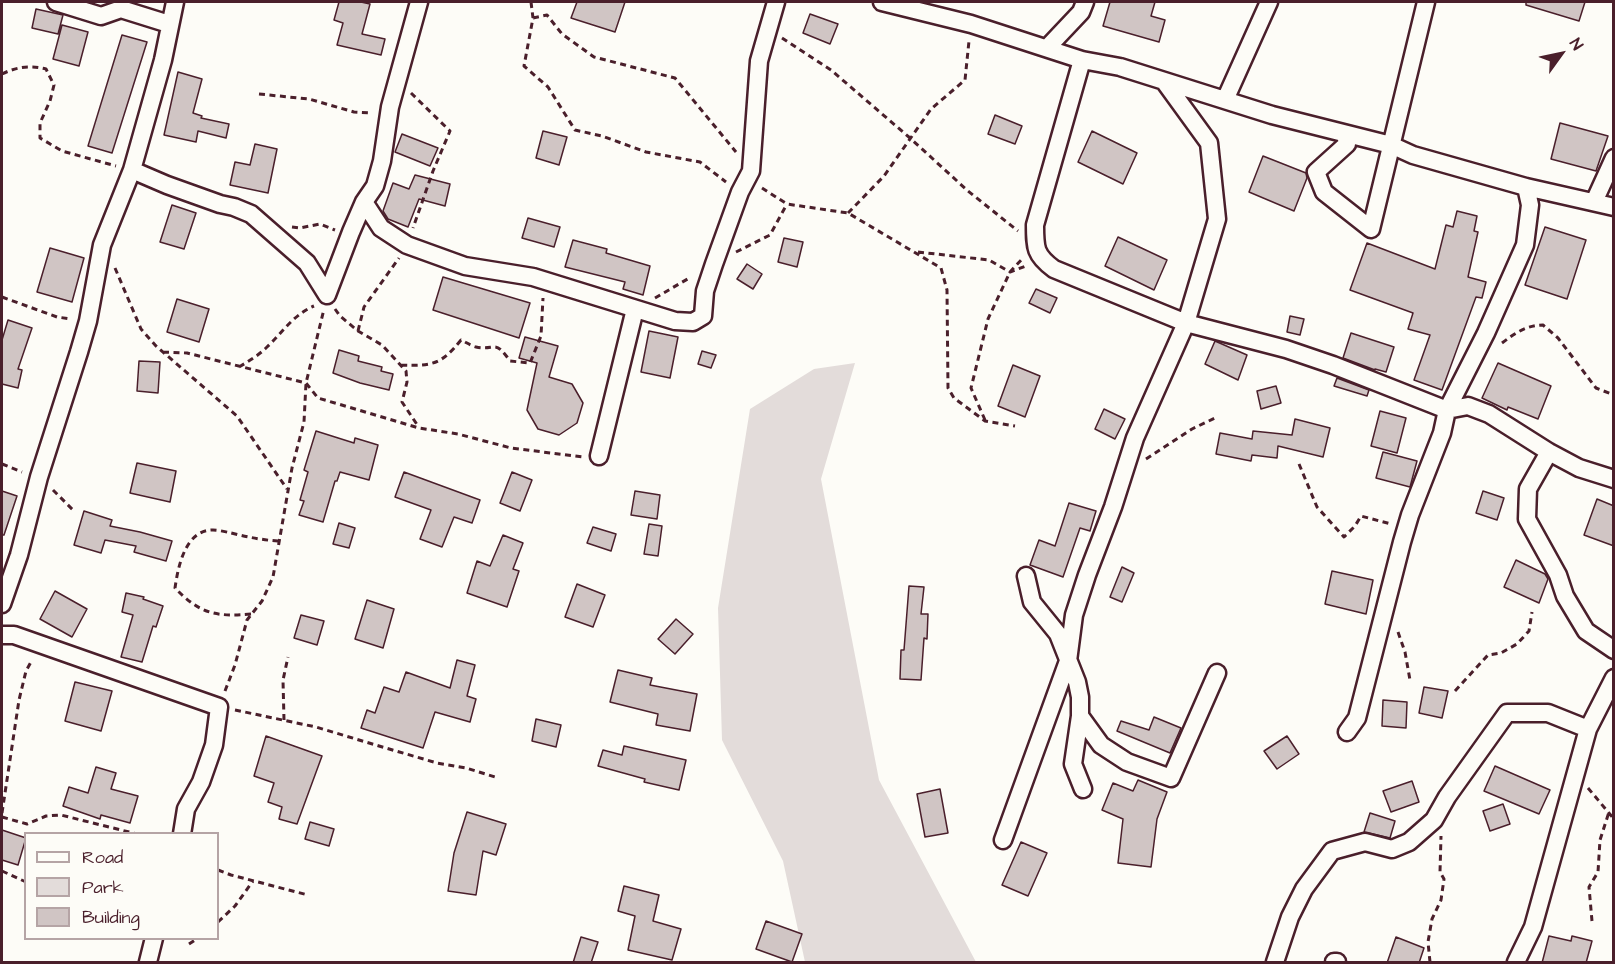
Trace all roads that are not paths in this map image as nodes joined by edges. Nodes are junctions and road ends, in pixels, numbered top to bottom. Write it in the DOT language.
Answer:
graph roads {
  1 [pos="56,2"];
  2 [pos="175,2"];
  3 [pos="419,2"];
  4 [pos="776,2"];
  5 [pos="882,2"];
  6 [pos="1085,2"];
  7 [pos="1269,2"];
  8 [pos="1426,2"];
  9 [pos="169,24"];
  10 [pos="1047,48"];
  11 [pos="1082,60"];
  12 [pos="1164,81"];
  13 [pos="1225,100"];
  14 [pos="1345,134"];
  15 [pos="1390,145"];
  16 [pos="1614,158"];
  17 [pos="132,170"];
  18 [pos="1526,188"];
  19 [pos="364,202"];
  20 [pos="1594,202"];
  21 [pos="1614,207"];
  22 [pos="635,309"];
  23 [pos="1186,323"];
  24 [pos="1447,410"];
  25 [pos="1549,452"];
  26 [pos="599,456"];
  27 [pos="1614,479"];
  28 [pos="1026,576"];
  29 [pos="2,604"];
  30 [pos="2,635"];
  31 [pos="1614,650"];
  32 [pos="1068,662"];
  33 [pos="1217,673"];
  34 [pos="1614,678"];
  35 [pos="1080,716"];
  36 [pos="1588,729"];
  37 [pos="1347,732"];
  38 [pos="1083,789"];
  39 [pos="182,832"];
  40 [pos="1003,840"];
  41 [pos="154,940"];
  42 [pos="148,963"];
  43 [pos="1275,963"];
  44 [pos="1516,963"];
  1 -- 9 [label="street"];
  2 -- 9 [label="street"];
  3 -- 19 [label="street"];
  4 -- 22 [label="street"];
  5 -- 10 [label="street"];
  6 -- 10 [label="street"];
  7 -- 13 [label="street"];
  8 -- 15 [label="street"];
  9 -- 17 [label="street"];
  10 -- 11 [label="street"];
  11 -- 12 [label="street"];
  11 -- 23 [label="street"];
  12 -- 13 [label="street"];
  12 -- 23 [label="street"];
  13 -- 14 [label="street"];
  14 -- 15 [label="street"];
  14 -- 15 [label="street"];
  15 -- 18 [label="street"];
  16 -- 20 [label="street"];
  17 -- 19 [label="street"];
  17 -- 29 [label="street"];
  18 -- 20 [label="street"];
  18 -- 24 [label="street"];
  19 -- 22 [label="street"];
  20 -- 21 [label="street"];
  22 -- 26 [label="street"];
  23 -- 24 [label="street"];
  23 -- 32 [label="street"];
  24 -- 25 [label="street"];
  24 -- 37 [label="street"];
  25 -- 27 [label="street"];
  25 -- 31 [label="street"];
  28 -- 32 [label="street"];
  30 -- 39 [label="street"];
  32 -- 35 [label="street"];
  32 -- 40 [label="street"];
  33 -- 35 [label="street"];
  34 -- 36 [label="street"];
  35 -- 38 [label="street"];
  36 -- 43 [label="street"];
  36 -- 44 [label="street"];
  41 -- 42 [label="street"];
}
